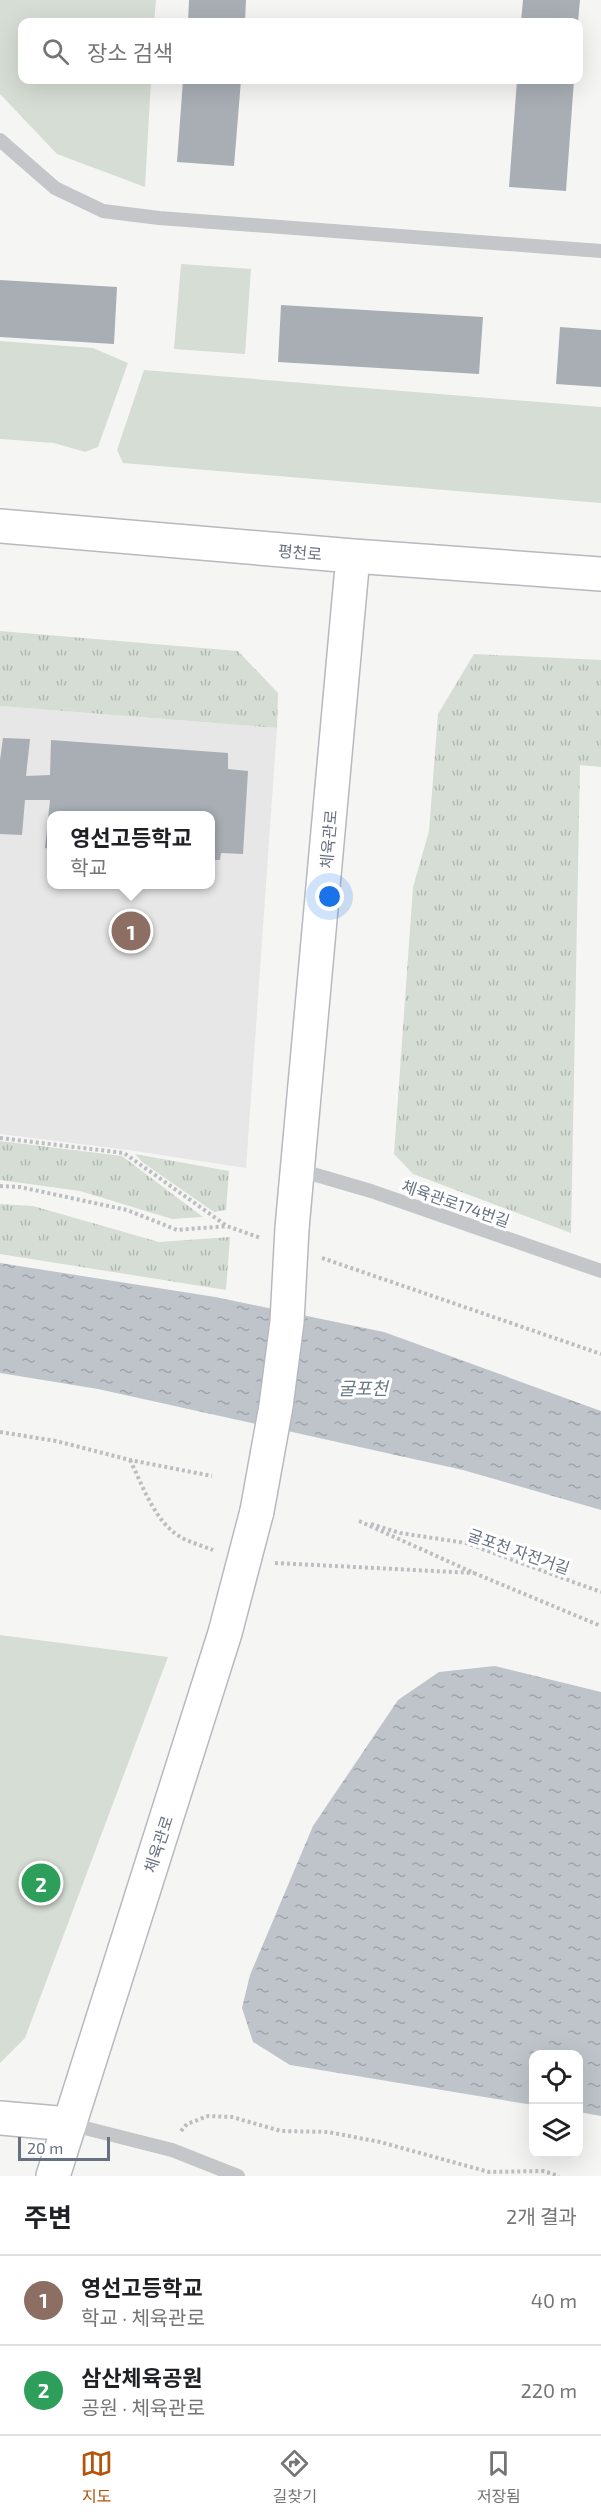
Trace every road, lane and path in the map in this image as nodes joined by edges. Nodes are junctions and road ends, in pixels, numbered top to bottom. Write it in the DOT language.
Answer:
graph roads {
  1 [pos="0,140"];
  2 [pos="601,251"];
  3 [pos="0,526"];
  4 [pos="353,556"];
  5 [pos="601,574"];
  6 [pos="299,1170"];
  7 [pos="0,1186"];
  8 [pos="227,1226"];
  9 [pos="601,1271"];
  10 [pos="0,1432"];
  11 [pos="130,1460"];
  12 [pos="212,1476"];
  13 [pos="243,1562"];
  14 [pos="474,1573"];
  15 [pos="601,1592"];
  16 [pos="601,1626"];
  17 [pos="0,2118"];
  18 [pos="69,2124"];
  19 [pos="172,2150"];
  20 [pos="53,2176"];
  21 [pos="238,2176"];
  22 [pos="559,2176"];
  1 -- 2 [label="lane"];
  3 -- 4 [label="street, 평천로"];
  4 -- 5 [label="street, 평천로"];
  4 -- 6 [label="street, 체육관로"];
  6 -- 9 [label="lane, 체육관로174번길"];
  6 -- 13 [label="street, 체육관로, bridge"];
  7 -- 8 [label="path"];
  10 -- 11 [label="path"];
  11 -- 12 [label="path"];
  11 -- 13 [label="path"];
  13 -- 14 [label="path"];
  13 -- 18 [label="street, 체육관로"];
  14 -- 15 [label="path, 굴포천 자전거길"];
  14 -- 16 [label="path"];
  17 -- 18 [label="street"];
  18 -- 19 [label="lane"];
  18 -- 20 [label="street, 체육관로"];
  19 -- 21 [label="lane"];
  19 -- 22 [label="path"];
}
